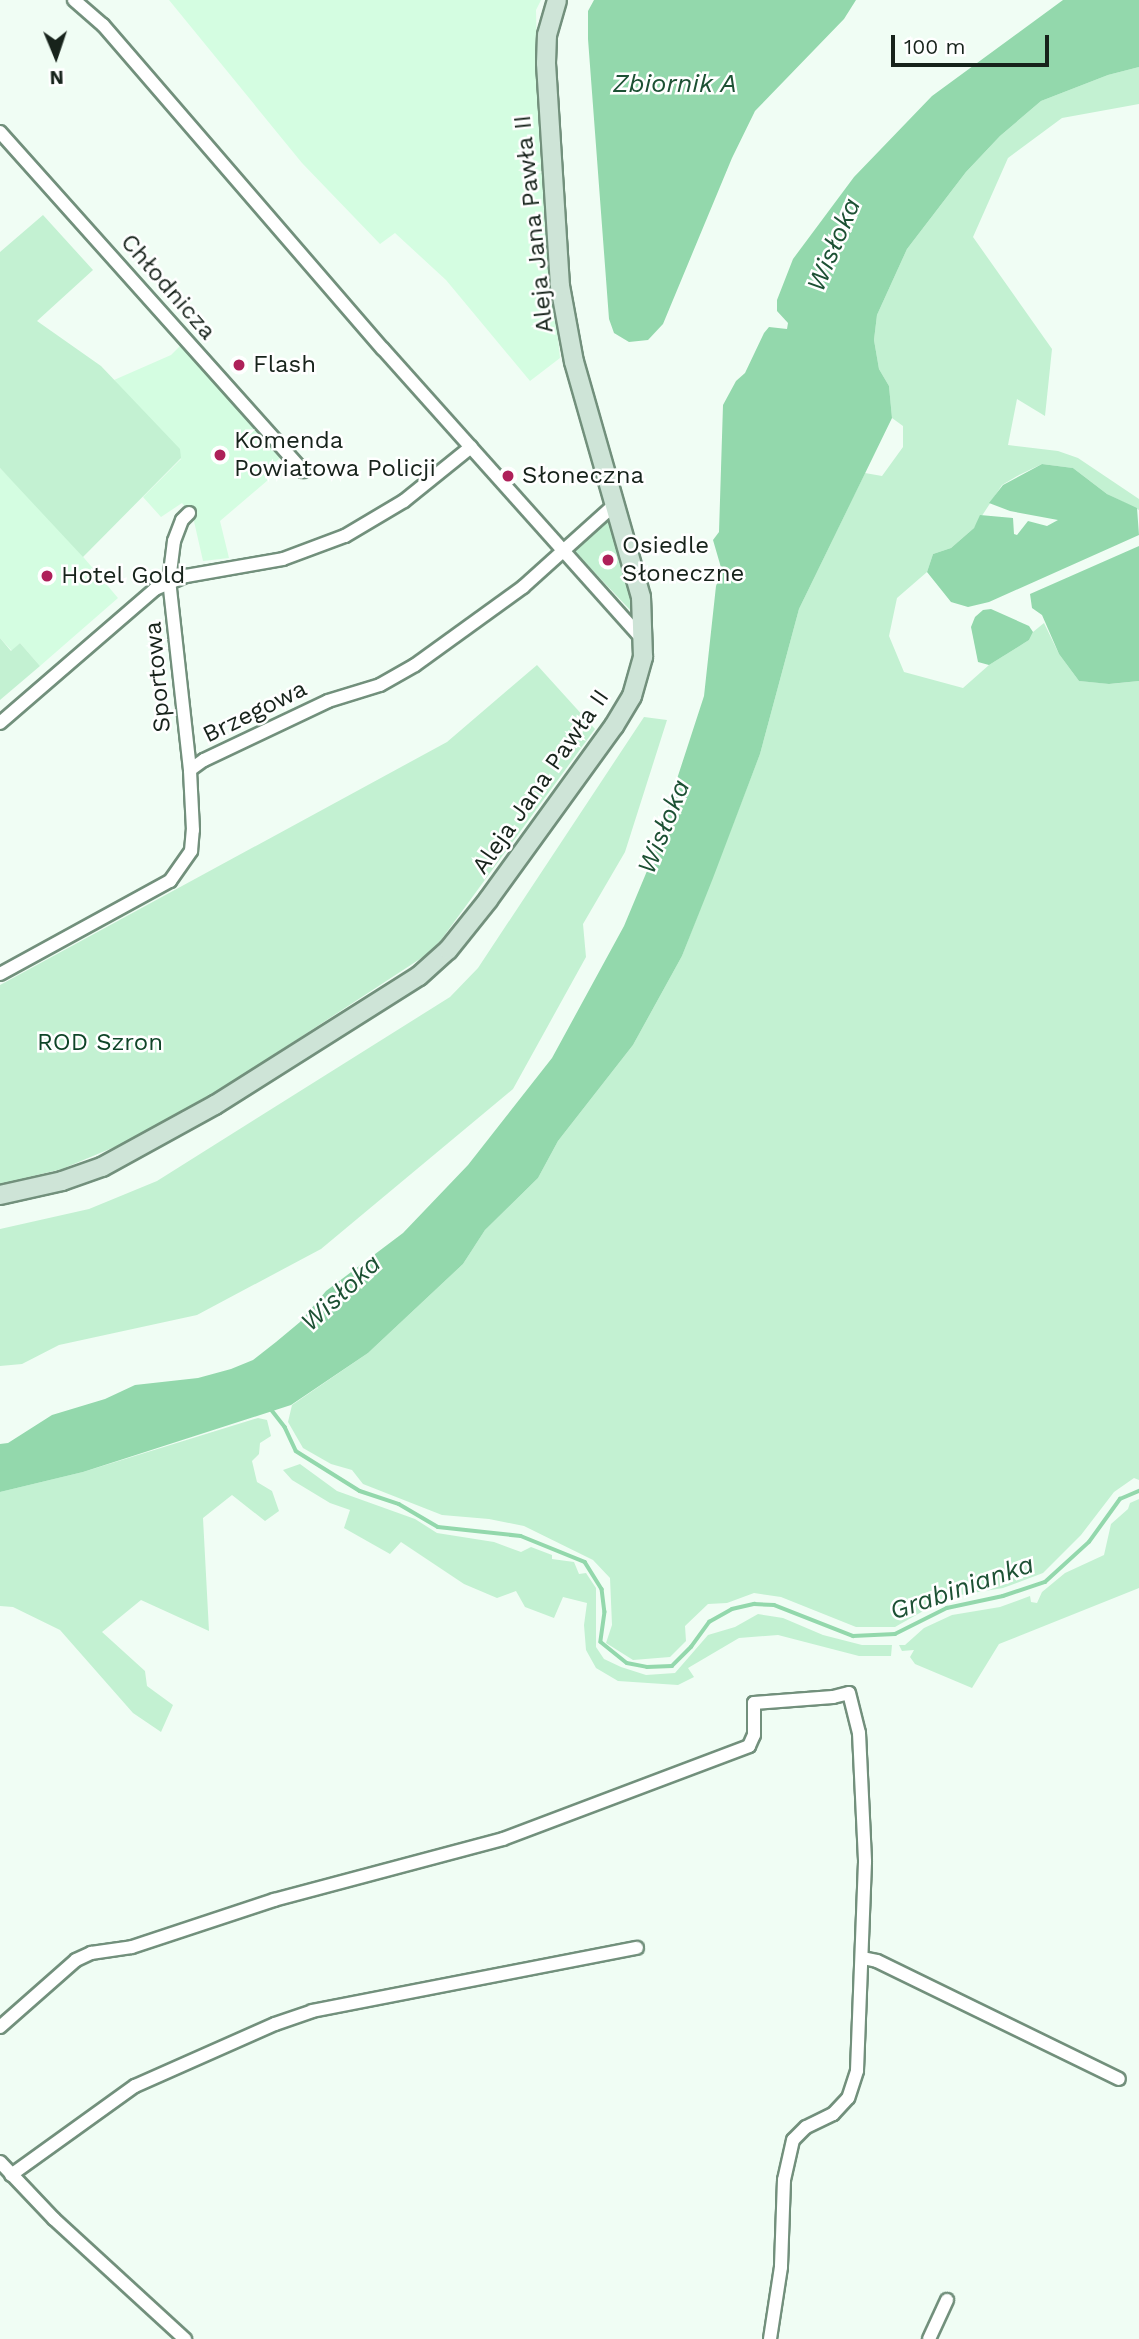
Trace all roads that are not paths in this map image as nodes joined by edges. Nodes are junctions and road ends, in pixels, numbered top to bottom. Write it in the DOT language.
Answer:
graph roads {
  1 [pos="74,0"];
  2 [pos="557,0"];
  3 [pos="0,132"];
  4 [pos="471,447"];
  5 [pos="303,471"];
  6 [pos="614,505"];
  7 [pos="189,513"];
  8 [pos="563,550"];
  9 [pos="169,581"];
  10 [pos="643,640"];
  11 [pos="0,723"];
  12 [pos="190,770"];
  13 [pos="0,974"];
  14 [pos="0,1195"];
  15 [pos="638,1948"];
  16 [pos="863,1958"];
  17 [pos="0,2027"];
  18 [pos="1119,2079"];
  19 [pos="0,2162"];
  20 [pos="11,2175"];
  21 [pos="947,2300"];
  22 [pos="185,2339"];
  23 [pos="770,2339"];
  24 [pos="929,2339"];
  1 -- 4 [label="street"];
  2 -- 6 [label="street, Aleja Jana Pawła II"];
  3 -- 5 [label="street, Chłodnicza"];
  4 -- 8 [label="street"];
  4 -- 9 [label="street, Sportowa"];
  6 -- 8 [label="street"];
  6 -- 10 [label="street, Aleja Jana Pawła II"];
  7 -- 9 [label="street, Sportowa"];
  8 -- 10 [label="street"];
  8 -- 12 [label="street, Brzegowa"];
  9 -- 11 [label="street, Sportowa"];
  9 -- 12 [label="street, Sportowa"];
  10 -- 14 [label="street, Aleja Jana Pawła II"];
  12 -- 13 [label="street, Brzegowa"];
  15 -- 20 [label="street"];
  16 -- 17 [label="street"];
  16 -- 18 [label="street"];
  16 -- 23 [label="street"];
  19 -- 20 [label="street"];
  20 -- 22 [label="street"];
  21 -- 24 [label="street"];
}
